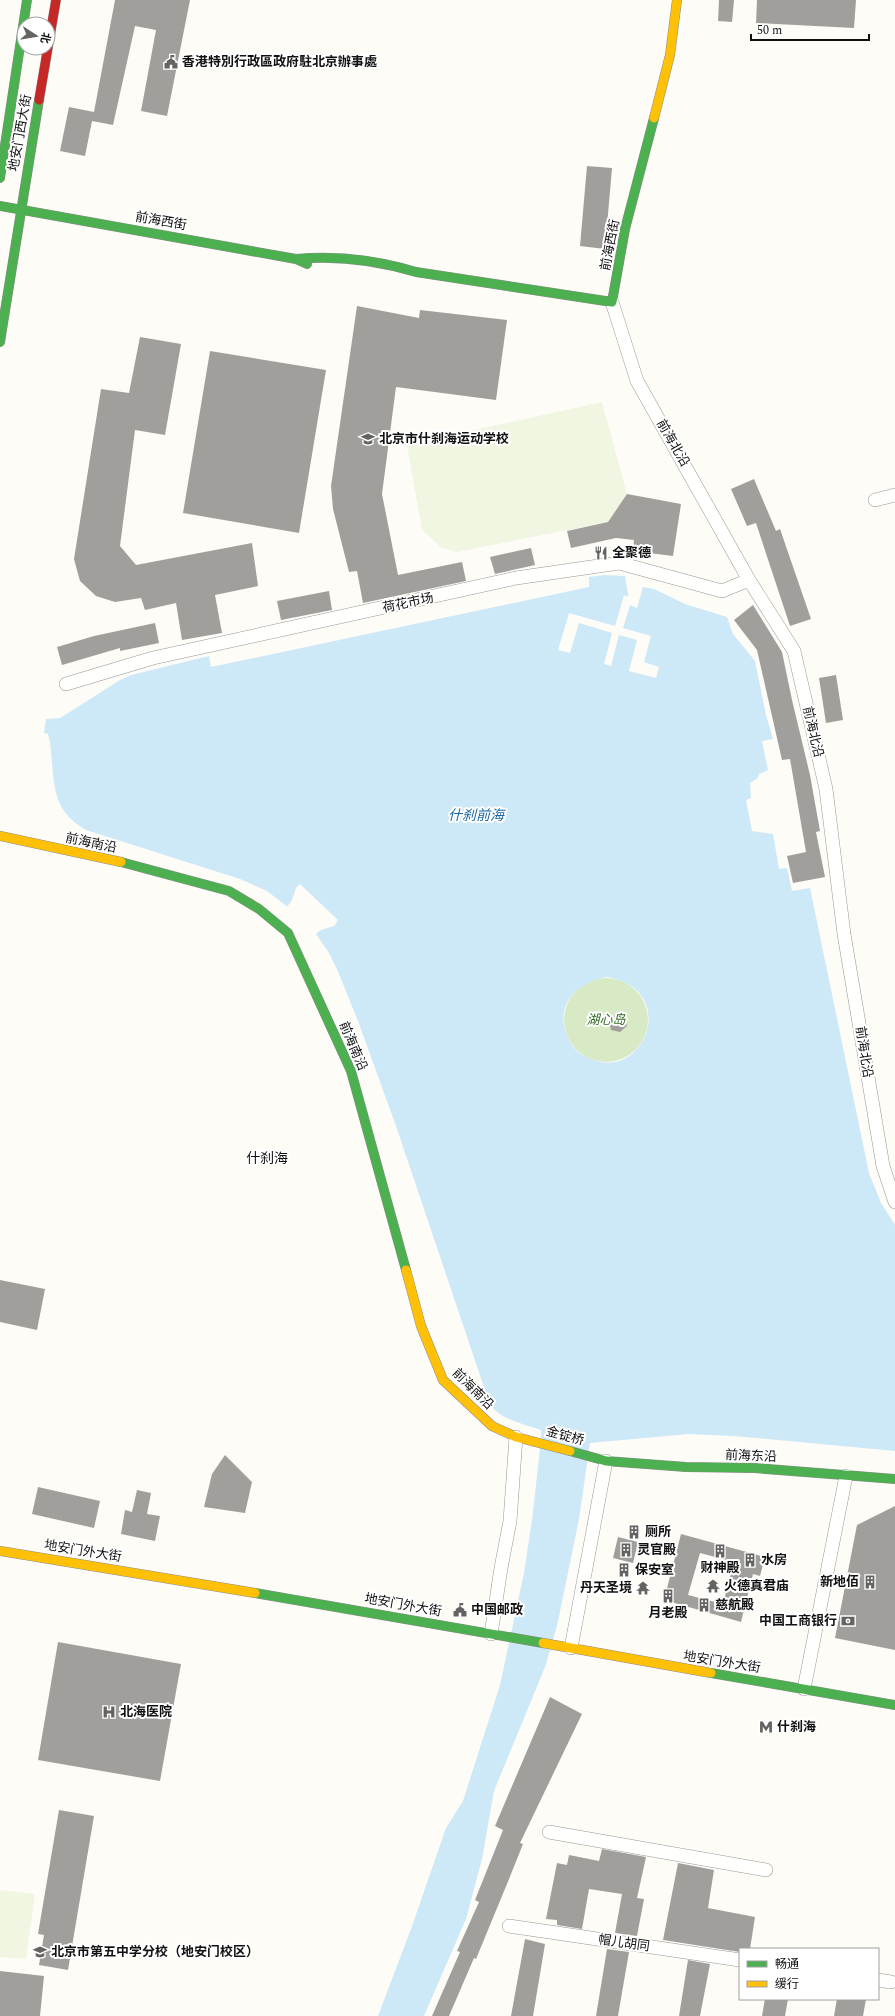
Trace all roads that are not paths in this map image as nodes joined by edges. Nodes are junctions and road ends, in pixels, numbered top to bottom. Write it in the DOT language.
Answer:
graph roads {
  1 [pos="27,0"];
  2 [pos="56,0"];
  3 [pos="677,0"];
  4 [pos="0,178"];
  5 [pos="0,206"];
  6 [pos="21,209"];
  7 [pos="296,259"];
  8 [pos="318,269"];
  9 [pos="416,272"];
  10 [pos="398,276"];
  11 [pos="612,302"];
  12 [pos="0,342"];
  13 [pos="895,495"];
  14 [pos="875,500"];
  15 [pos="749,580"];
  16 [pos="66,684"];
  17 [pos="0,836"];
  18 [pos="895,1202"];
  19 [pos="516,1436"];
  20 [pos="606,1461"];
  21 [pos="846,1476"];
  22 [pos="895,1479"];
  23 [pos="0,1551"];
  24 [pos="491,1634"];
  25 [pos="571,1648"];
  26 [pos="804,1689"];
  27 [pos="895,1705"];
  28 [pos="549,1832"];
  29 [pos="766,1870"];
  30 [pos="509,1926"];
  31 [pos="739,1960"];
  1 -- 4 [label="street, 地安门西大街"];
  2 -- 6 [label="street, 地安门西大街"];
  3 -- 11 [label="street, 前海西街"];
  5 -- 6 [label="street, 前海西街"];
  6 -- 7 [label="street, 前海西街"];
  6 -- 12 [label="street, 地安门西大街"];
  7 -- 8 [label="street, 前海西街"];
  7 -- 9 [label="street, 前海西街"];
  9 -- 10 [label="street, 前海西街"];
  9 -- 11 [label="street, 前海西街"];
  11 -- 15 [label="street, 前海北沿"];
  13 -- 14 [label="street"];
  15 -- 16 [label="street, 荷花市场"];
  15 -- 18 [label="street, 前海北沿"];
  17 -- 19 [label="street, 前海南沿"];
  19 -- 20 [label="street, 金锭桥"];
  19 -- 24 [label="street"];
  20 -- 21 [label="street, 前海东沿"];
  20 -- 25 [label="street"];
  21 -- 22 [label="street, 前海东沿"];
  21 -- 26 [label="street"];
  23 -- 24 [label="street, 地安门外大街"];
  24 -- 25 [label="street, 地安门外大街"];
  25 -- 26 [label="street, 地安门外大街"];
  26 -- 27 [label="street, 地安门外大街"];
  28 -- 29 [label="street"];
  30 -- 31 [label="street, 帽儿胡同"];
}
